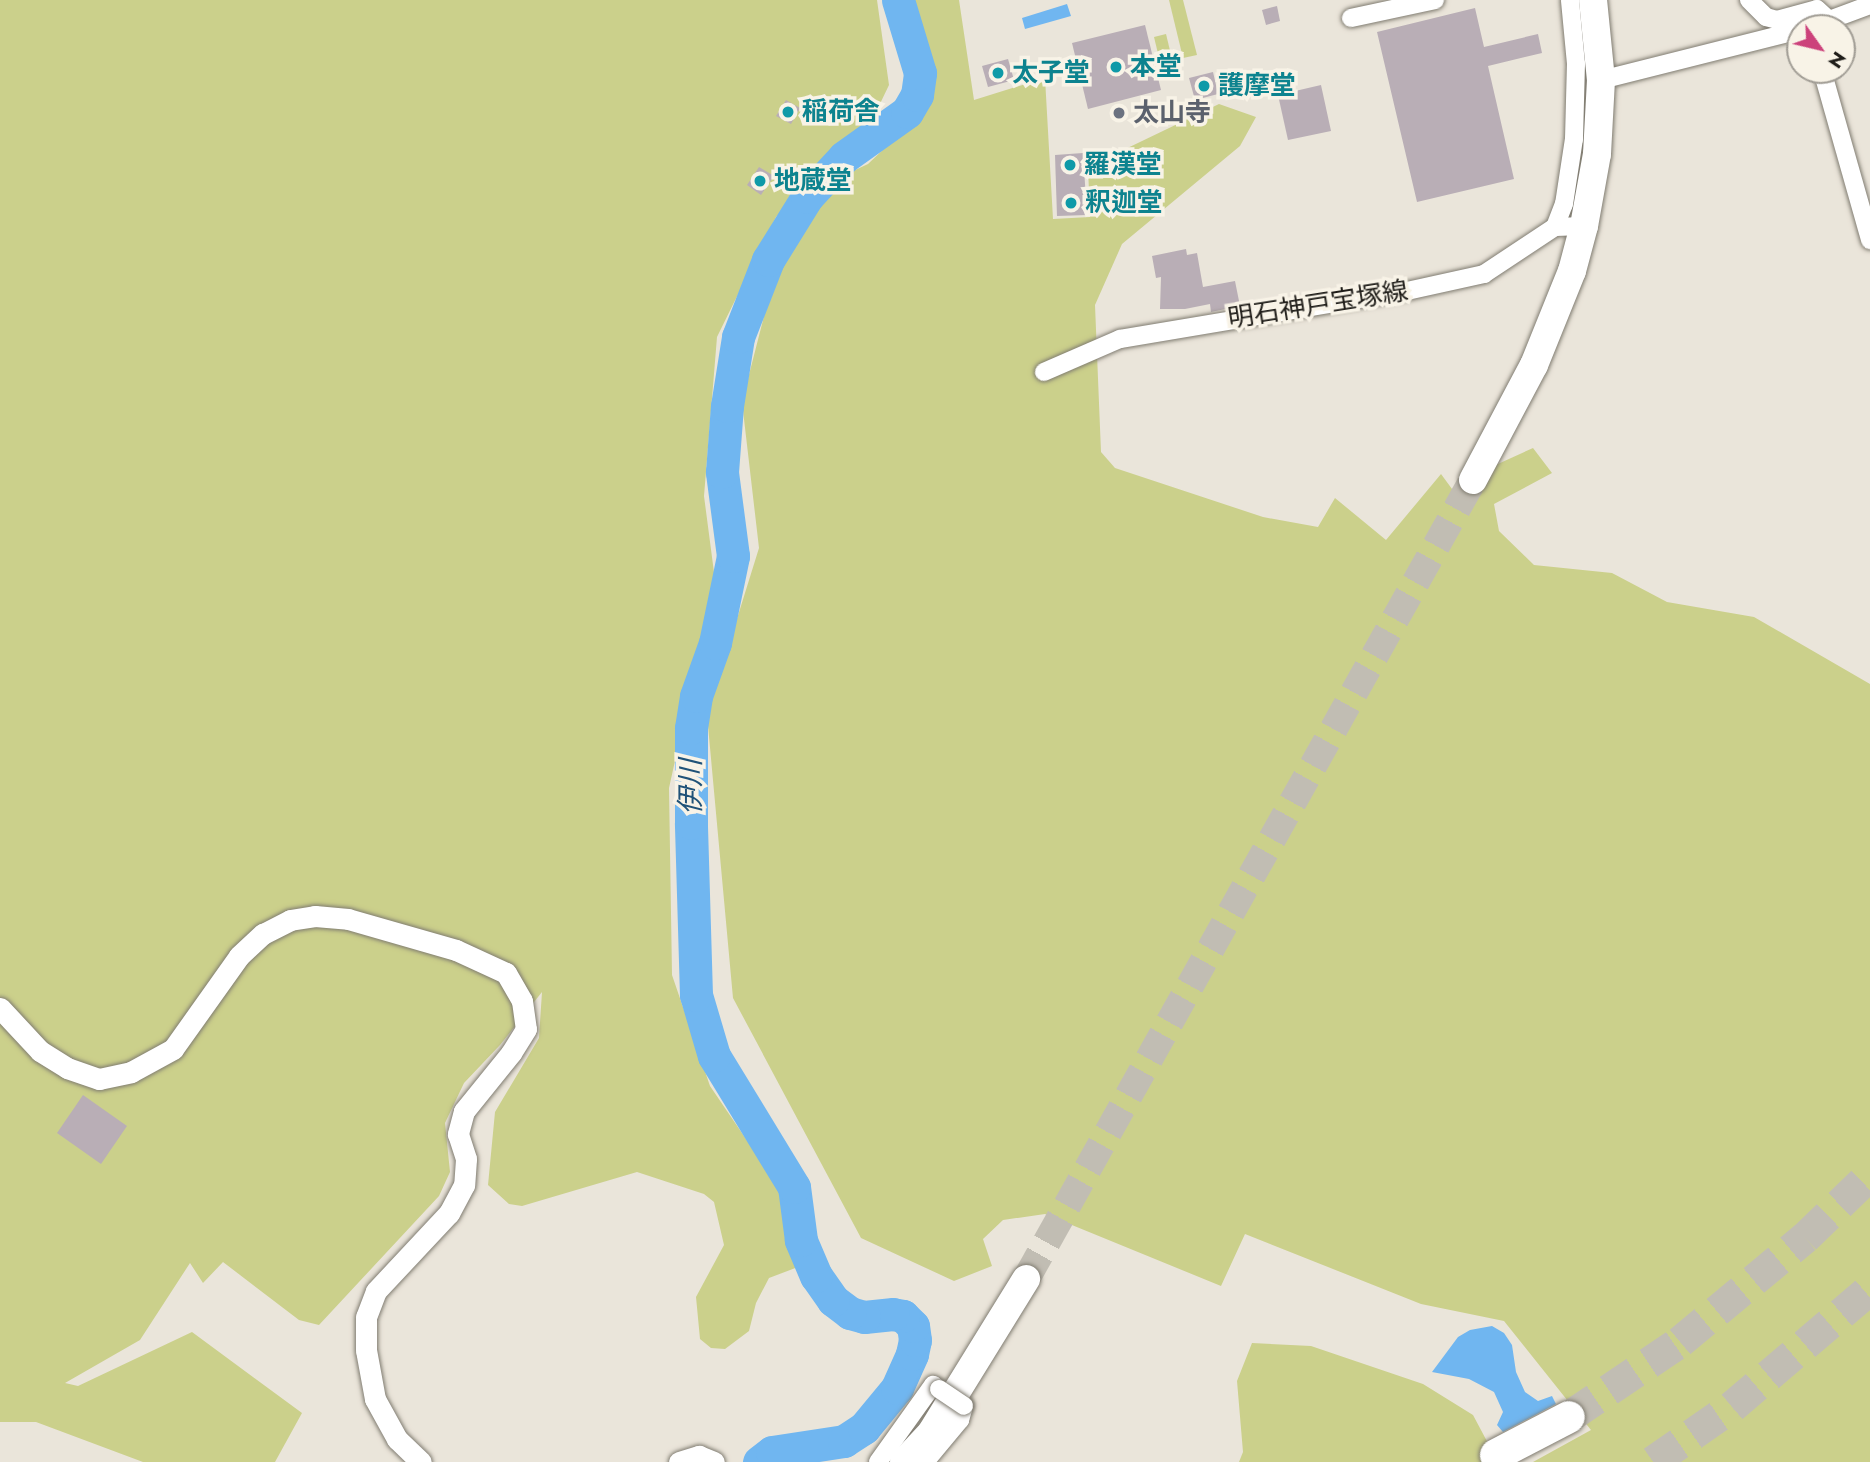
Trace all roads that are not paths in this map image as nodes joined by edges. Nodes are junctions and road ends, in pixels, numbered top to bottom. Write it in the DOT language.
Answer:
graph roads {
  1 [pos="1435,0"];
  2 [pos="1570,0"];
  3 [pos="1592,0"];
  4 [pos="1749,0"];
  5 [pos="1870,5"];
  6 [pos="1799,14"];
  7 [pos="1822,14"];
  8 [pos="1845,14"];
  9 [pos="1786,18"];
  10 [pos="1352,19"];
  11 [pos="1786,34"];
  12 [pos="1601,80"];
  13 [pos="1826,84"];
  14 [pos="1584,226"];
  15 [pos="1555,227"];
  16 [pos="1870,240"];
  17 [pos="1044,372"];
  18 [pos="1473,480"];
  19 [pos="0,1007"];
  20 [pos="1026,1279"];
  21 [pos="1569,1417"];
  22 [pos="1496,1455"];
  23 [pos="421,1462"];
  24 [pos="679,1462"];
  25 [pos="714,1462"];
  26 [pos="878,1462"];
  27 [pos="904,1462"];
  28 [pos="925,1462"];
  1 -- 10 [label="street"];
  2 -- 15 [label="street"];
  3 -- 12 [label="main road"];
  4 -- 9 [label="street"];
  5 -- 8 [label="street"];
  6 -- 7 [label="street"];
  11 -- 12 [label="street"];
  12 -- 14 [label="main road"];
  13 -- 16 [label="street"];
  14 -- 15 [label="street"];
  14 -- 18 [label="main road"];
  15 -- 17 [label="street, 明石神戸宝塚線"];
  19 -- 23 [label="street"];
  20 -- 27 [label="main road"];
  21 -- 22 [label="highway"];
  24 -- 25 [label="street"];
  26 -- 28 [label="street, bridge"];
}
